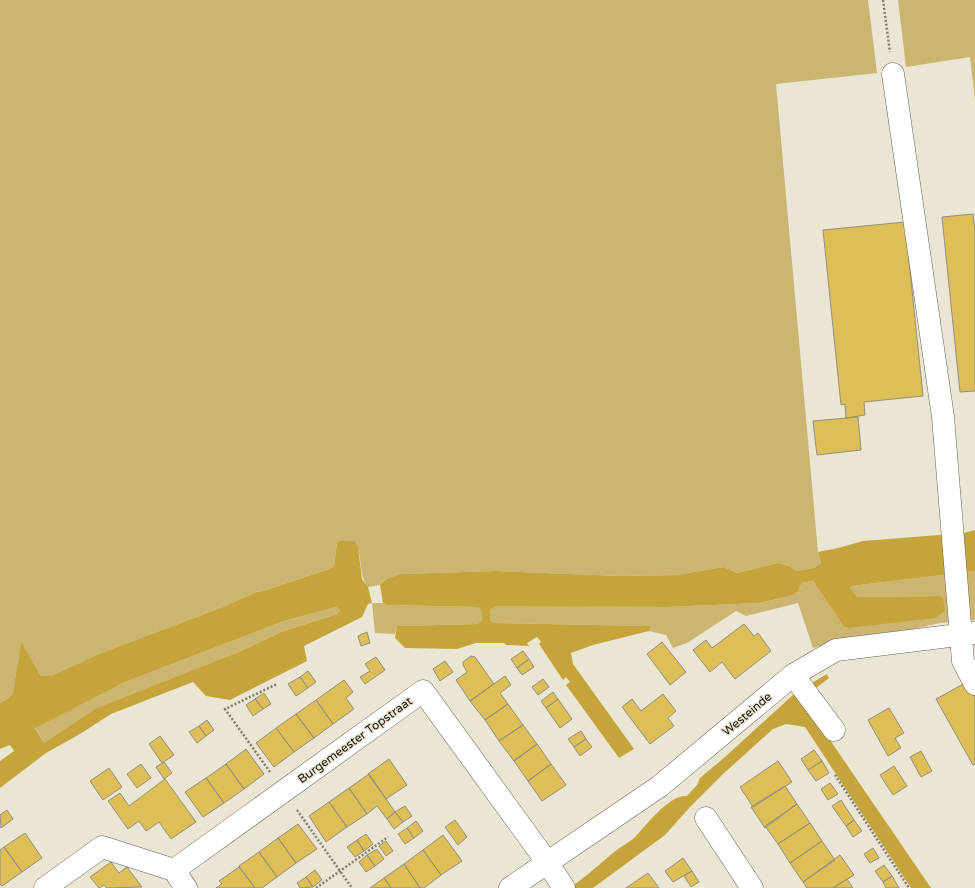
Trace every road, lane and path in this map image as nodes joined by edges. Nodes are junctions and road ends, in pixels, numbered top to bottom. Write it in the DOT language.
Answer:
graph roads {
  1 [pos="883,0"];
  2 [pos="892,74"];
  3 [pos="968,634"];
  4 [pos="975,684"];
  5 [pos="802,686"];
  6 [pos="834,730"];
  7 [pos="834,775"];
  8 [pos="706,818"];
  9 [pos="388,837"];
  10 [pos="547,862"];
  11 [pos="180,879"];
  12 [pos="563,887"];
  13 [pos="45,888"];
  14 [pos="316,888"];
  15 [pos="510,888"];
  16 [pos="752,888"];
  17 [pos="909,888"];
  1 -- 2 [label="path"];
  2 -- 3 [label="street"];
  3 -- 4 [label="street"];
  3 -- 5 [label="street, Westeinde"];
  5 -- 6 [label="street"];
  5 -- 10 [label="street, Westeinde"];
  7 -- 17 [label="path"];
  8 -- 16 [label="street"];
  9 -- 14 [label="path"];
  10 -- 11 [label="street, Burgemeester Topstraat"];
  10 -- 12 [label="street"];
  10 -- 15 [label="street, Westeinde"];
  11 -- 13 [label="street"];
}
